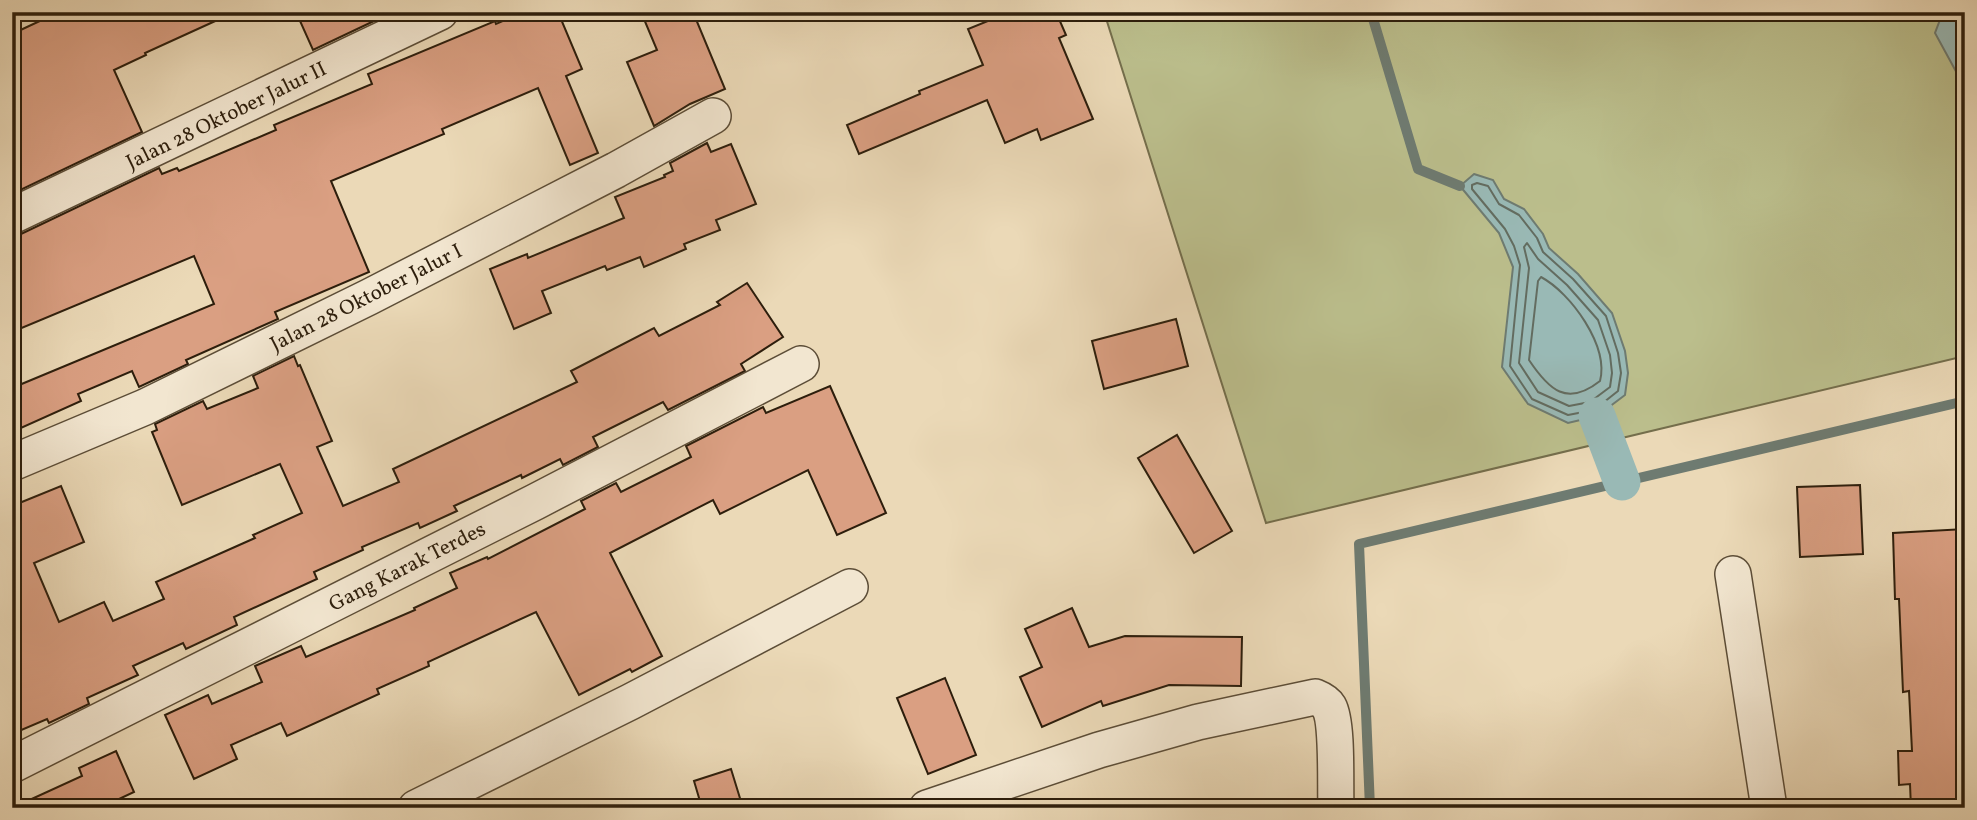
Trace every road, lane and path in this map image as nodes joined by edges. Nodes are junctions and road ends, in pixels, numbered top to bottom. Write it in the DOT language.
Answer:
graph roads {
  1 [pos="440,12"];
  2 [pos="713,116"];
  3 [pos="12,216"];
  4 [pos="801,364"];
  5 [pos="12,463"];
  6 [pos="1733,574"];
  7 [pos="850,587"];
  8 [pos="12,765"];
  9 [pos="416,808"];
  10 [pos="927,808"];
  11 [pos="1336,808"];
  12 [pos="1769,808"];
  1 -- 3 [label="street, Jalan 28 Oktober Jalur II"];
  2 -- 5 [label="street, Jalan 28 Oktober Jalur I"];
  4 -- 8 [label="street, Gang Karak Terdes"];
  6 -- 12 [label="street"];
  7 -- 9 [label="street"];
  10 -- 11 [label="street"];
}
